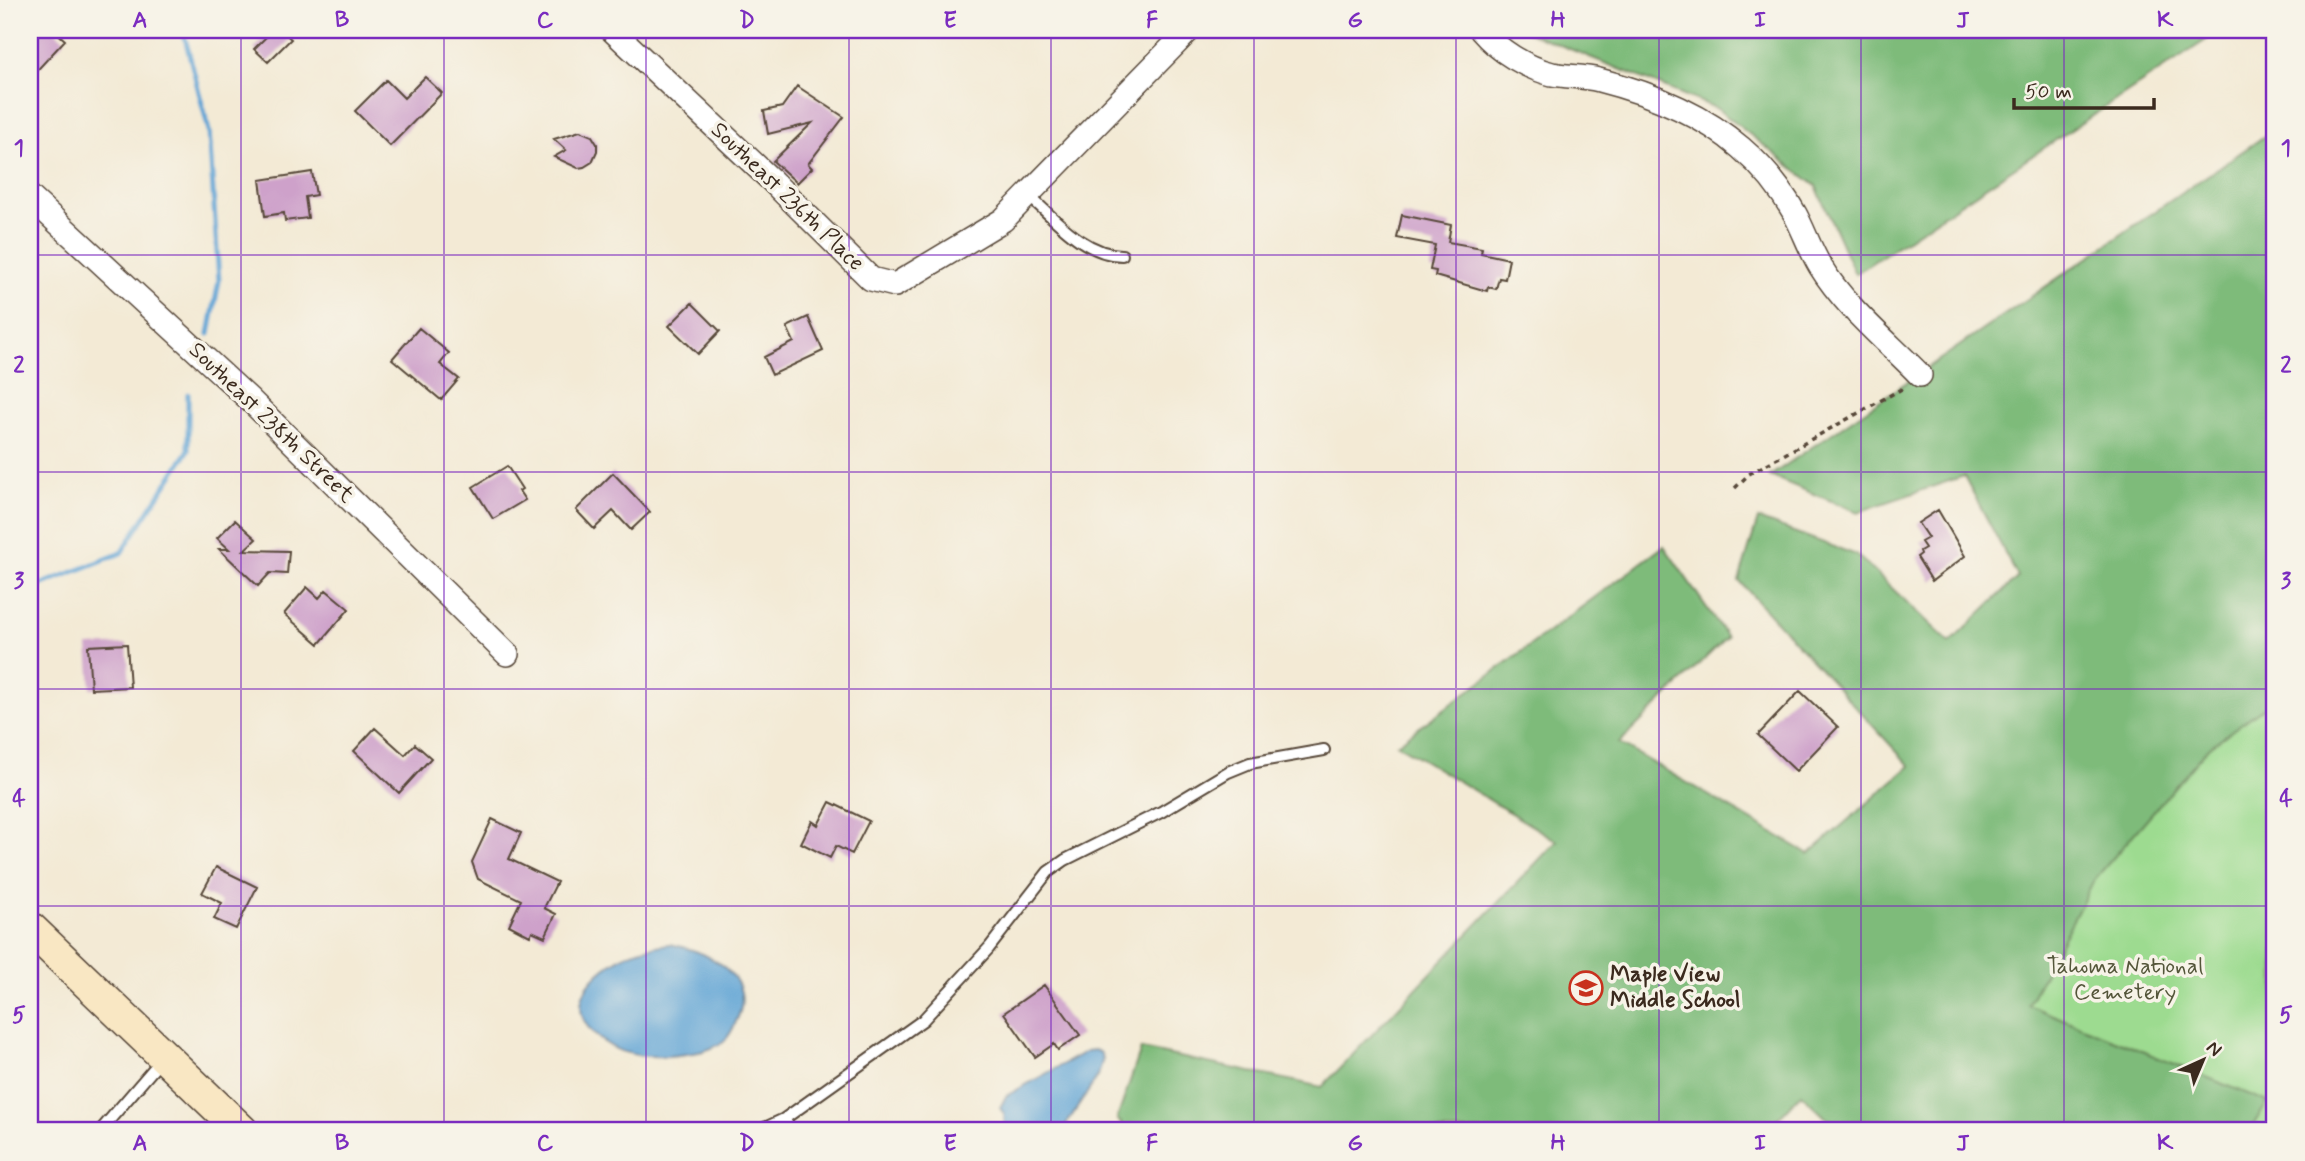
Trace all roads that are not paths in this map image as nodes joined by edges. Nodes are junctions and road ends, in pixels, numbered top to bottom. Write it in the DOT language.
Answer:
graph roads {
  1 [pos="612,30"];
  2 [pos="1189,30"];
  3 [pos="1481,30"];
  4 [pos="1029,196"];
  5 [pos="30,197"];
  6 [pos="1122,255"];
  7 [pos="1920,375"];
  8 [pos="507,654"];
  9 [pos="1324,750"];
  10 [pos="30,928"];
  11 [pos="164,1057"];
  12 [pos="784,1119"];
  13 [pos="100,1131"];
  14 [pos="242,1131"];
  15 [pos="758,1131"];
  16 [pos="792,1131"];
  1 -- 4 [label="street, Southeast 236th Place"];
  2 -- 4 [label="street, Southeast 236th Place"];
  3 -- 7 [label="street"];
  4 -- 6 [label="lane"];
  5 -- 8 [label="street, Southeast 238th Street"];
  9 -- 12 [label="lane"];
  10 -- 11 [label="main road"];
  11 -- 13 [label="lane"];
  11 -- 14 [label="main road"];
  12 -- 15 [label="lane"];
  12 -- 16 [label="lane"];
}
